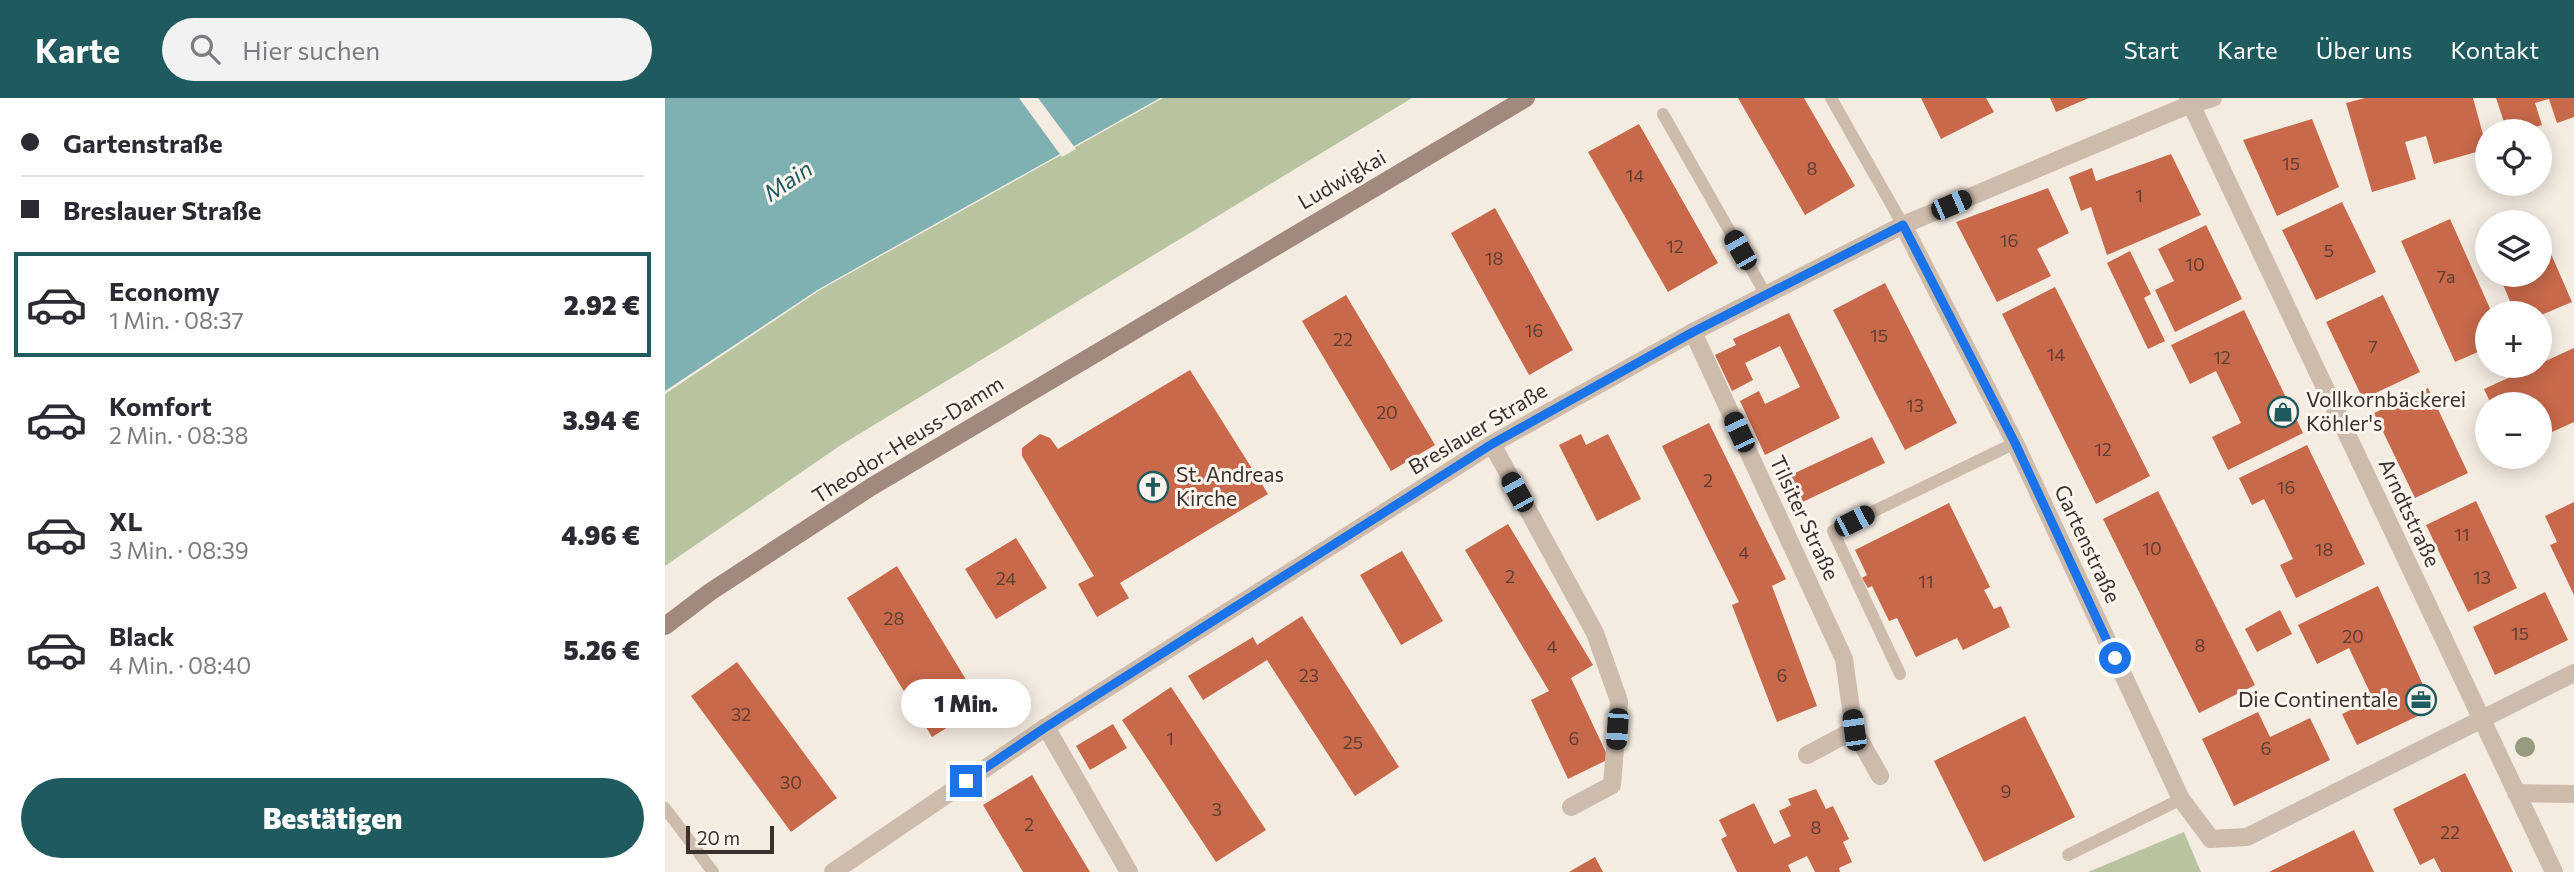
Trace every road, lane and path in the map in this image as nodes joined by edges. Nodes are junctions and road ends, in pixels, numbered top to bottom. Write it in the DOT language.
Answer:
graph roads {
  1 [pos="1526,98"];
  2 [pos="1831,98"];
  3 [pos="2213,98"];
  4 [pos="2189,101"];
  5 [pos="1663,114"];
  6 [pos="1903,225"];
  7 [pos="1766,295"];
  8 [pos="1181,301"];
  9 [pos="1693,332"];
  10 [pos="2015,443"];
  11 [pos="1492,444"];
  12 [pos="665,626"];
  13 [pos="2574,673"];
  14 [pos="1900,674"];
  15 [pos="2481,719"];
  16 [pos="1046,727"];
  17 [pos="1854,730"];
  18 [pos="1807,755"];
  19 [pos="1880,776"];
  20 [pos="2516,793"];
  21 [pos="2574,794"];
  22 [pos="2181,799"];
  23 [pos="1570,807"];
  24 [pos="665,808"];
  25 [pos="2068,855"];
  26 [pos="713,872"];
  27 [pos="833,872"];
  28 [pos="1129,872"];
  29 [pos="2553,872"];
  1 -- 8 [label="main road, Ludwigkai"];
  2 -- 6 [label="lane"];
  3 -- 4 [label="street, Breslauer Straße"];
  4 -- 6 [label="street, Breslauer Straße"];
  4 -- 15 [label="street, Arndtstraße"];
  5 -- 7 [label="lane"];
  6 -- 7 [label="street, Breslauer Straße"];
  6 -- 10 [label="street, Gartenstraße"];
  7 -- 9 [label="street, Breslauer Straße"];
  8 -- 12 [label="main road, Theodor-Heuss-Damm"];
  9 -- 11 [label="street, Breslauer Straße"];
  9 -- 17 [label="street, Tilsiter Straße"];
  10 -- 14 [label="lane"];
  10 -- 22 [label="street, Gartenstraße"];
  11 -- 16 [label="street, Breslauer Straße"];
  11 -- 23 [label="street"];
  13 -- 15 [label="street"];
  15 -- 20 [label="street, Arndtstraße"];
  15 -- 22 [label="street, Gartenstraße"];
  16 -- 27 [label="street, Breslauer Straße"];
  16 -- 28 [label="street"];
  17 -- 18 [label="street"];
  17 -- 19 [label="street, Tilsiter Straße"];
  20 -- 21 [label="street"];
  20 -- 29 [label="street, Arndtstraße"];
  22 -- 25 [label="lane"];
  24 -- 26 [label="lane"];
}
